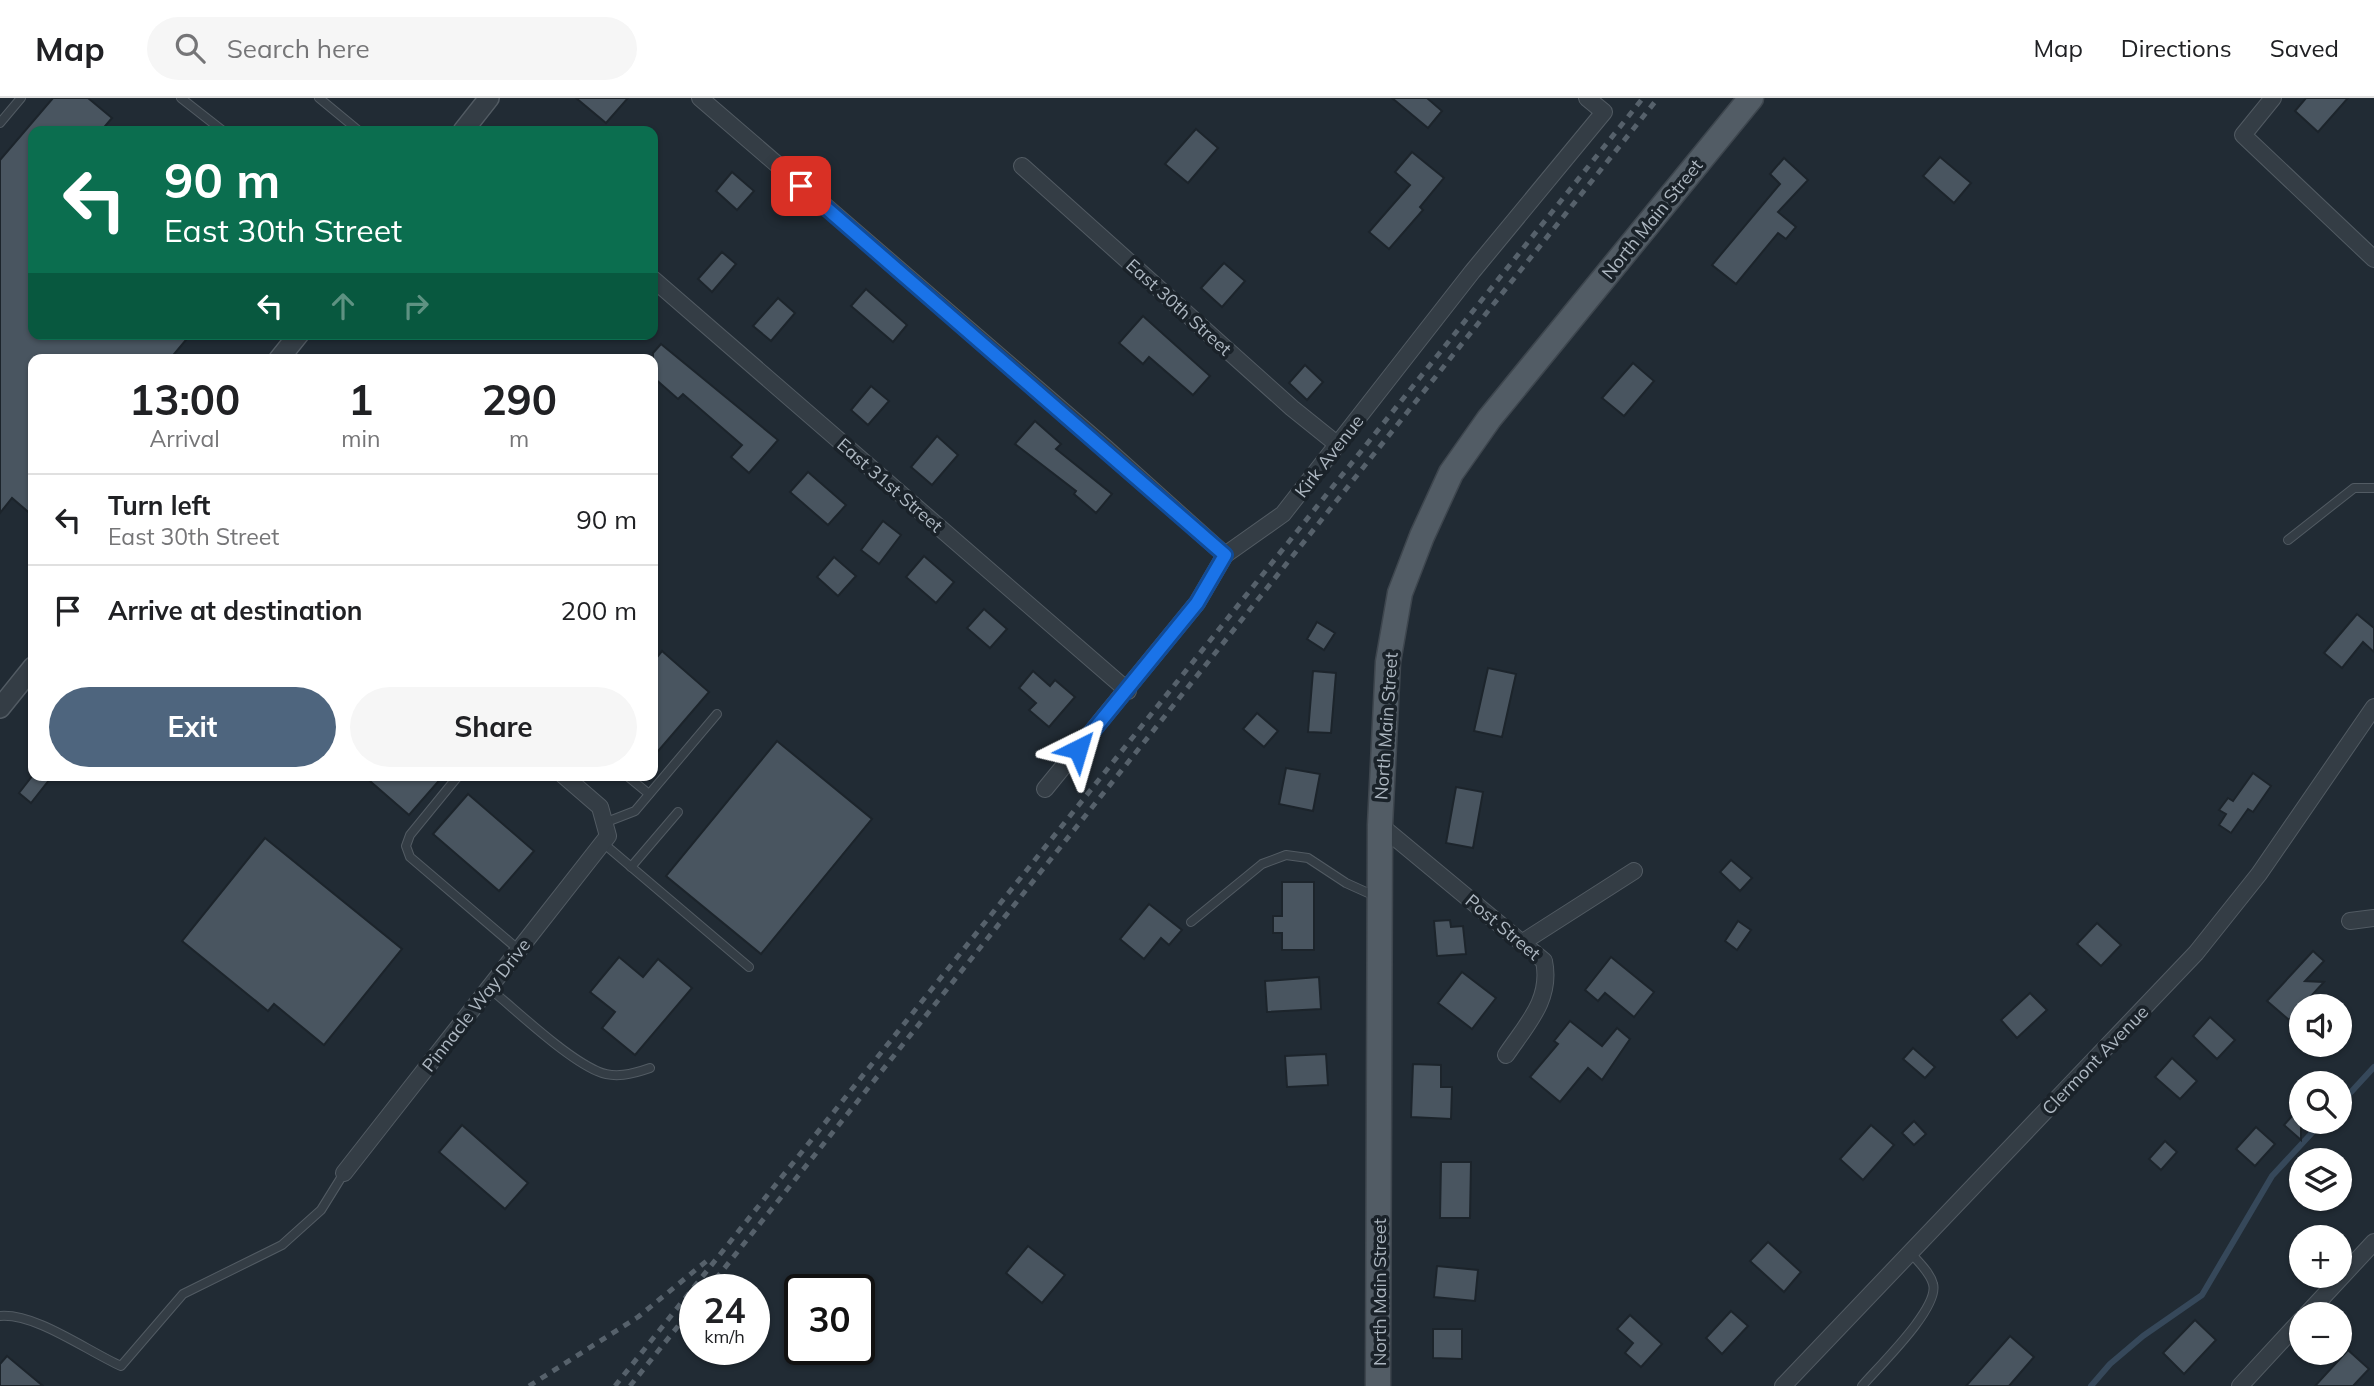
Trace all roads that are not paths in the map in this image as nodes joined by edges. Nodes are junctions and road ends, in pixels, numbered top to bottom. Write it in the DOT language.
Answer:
graph roads {
  1 [pos="20,98"];
  2 [pos="181,98"];
  3 [pos="319,98"];
  4 [pos="489,98"];
  5 [pos="700,98"];
  6 [pos="1587,98"];
  7 [pos="1751,98"];
  8 [pos="2273,98"];
  9 [pos="0,123"];
  10 [pos="217,126"];
  11 [pos="353,126"];
  12 [pos="473,126"];
  13 [pos="1022,166"];
  14 [pos="2374,259"];
  15 [pos="658,283"];
  16 [pos="294,340"];
  17 [pos="283,354"];
  18 [pos="1338,445"];
  19 [pos="2374,488"];
  20 [pos="2288,540"];
  21 [pos="1225,555"];
  22 [pos="28,673"];
  23 [pos="1128,691"];
  24 [pos="2374,707"];
  25 [pos="0,708"];
  26 [pos="717,714"];
  27 [pos="454,781"];
  28 [pos="570,781"];
  29 [pos="633,781"];
  30 [pos="1045,789"];
  31 [pos="649,794"];
  32 [pos="678,811"];
  33 [pos="1380,825"];
  34 [pos="605,834"];
  35 [pos="631,867"];
  36 [pos="1634,871"];
  37 [pos="1380,898"];
  38 [pos="2374,918"];
  39 [pos="2350,921"];
  40 [pos="1191,922"];
  41 [pos="1523,942"];
  42 [pos="519,950"];
  43 [pos="749,967"];
  44 [pos="489,988"];
  45 [pos="1506,1055"];
  46 [pos="650,1068"];
  47 [pos="344,1173"];
  48 [pos="2374,1242"];
  49 [pos="1911,1253"];
  50 [pos="2318,1302"];
  51 [pos="0,1316"];
  52 [pos="2289,1333"];
  53 [pos="1378,1386"];
  54 [pos="1783,1386"];
  55 [pos="1862,1386"];
  56 [pos="2240,1386"];
  1 -- 9 [label="lane"];
  2 -- 10 [label="lane"];
  3 -- 11 [label="lane"];
  4 -- 12 [label="street"];
  5 -- 21 [label="street"];
  6 -- 18 [label="street, Kirk Avenue"];
  7 -- 33 [label="main road, North Main Street"];
  8 -- 14 [label="street"];
  13 -- 18 [label="street, East 30th Street"];
  15 -- 23 [label="street, East 31st Street"];
  16 -- 17 [label="street"];
  18 -- 21 [label="street, Kirk Avenue"];
  19 -- 20 [label="lane"];
  21 -- 23 [label="street, Kirk Avenue"];
  22 -- 25 [label="street"];
  23 -- 30 [label="street, Kirk Avenue"];
  24 -- 49 [label="street, Clermont Avenue"];
  26 -- 31 [label="lane"];
  27 -- 42 [label="lane"];
  28 -- 34 [label="street"];
  29 -- 31 [label="lane"];
  31 -- 34 [label="lane"];
  32 -- 35 [label="lane"];
  33 -- 37 [label="main road, North Main Street"];
  33 -- 41 [label="street, Post Street"];
  34 -- 35 [label="lane"];
  34 -- 42 [label="street, Pinnacle Way Drive"];
  35 -- 43 [label="lane"];
  36 -- 41 [label="street"];
  37 -- 40 [label="lane"];
  37 -- 53 [label="main road, North Main Street"];
  38 -- 39 [label="street"];
  41 -- 45 [label="street, Post Street"];
  42 -- 44 [label="street, Pinnacle Way Drive"];
  44 -- 46 [label="lane"];
  44 -- 47 [label="street, Pinnacle Way Drive"];
  47 -- 51 [label="lane"];
  48 -- 50 [label="street"];
  49 -- 54 [label="street, Clermont Avenue"];
  49 -- 55 [label="lane"];
  52 -- 56 [label="street"];
}
